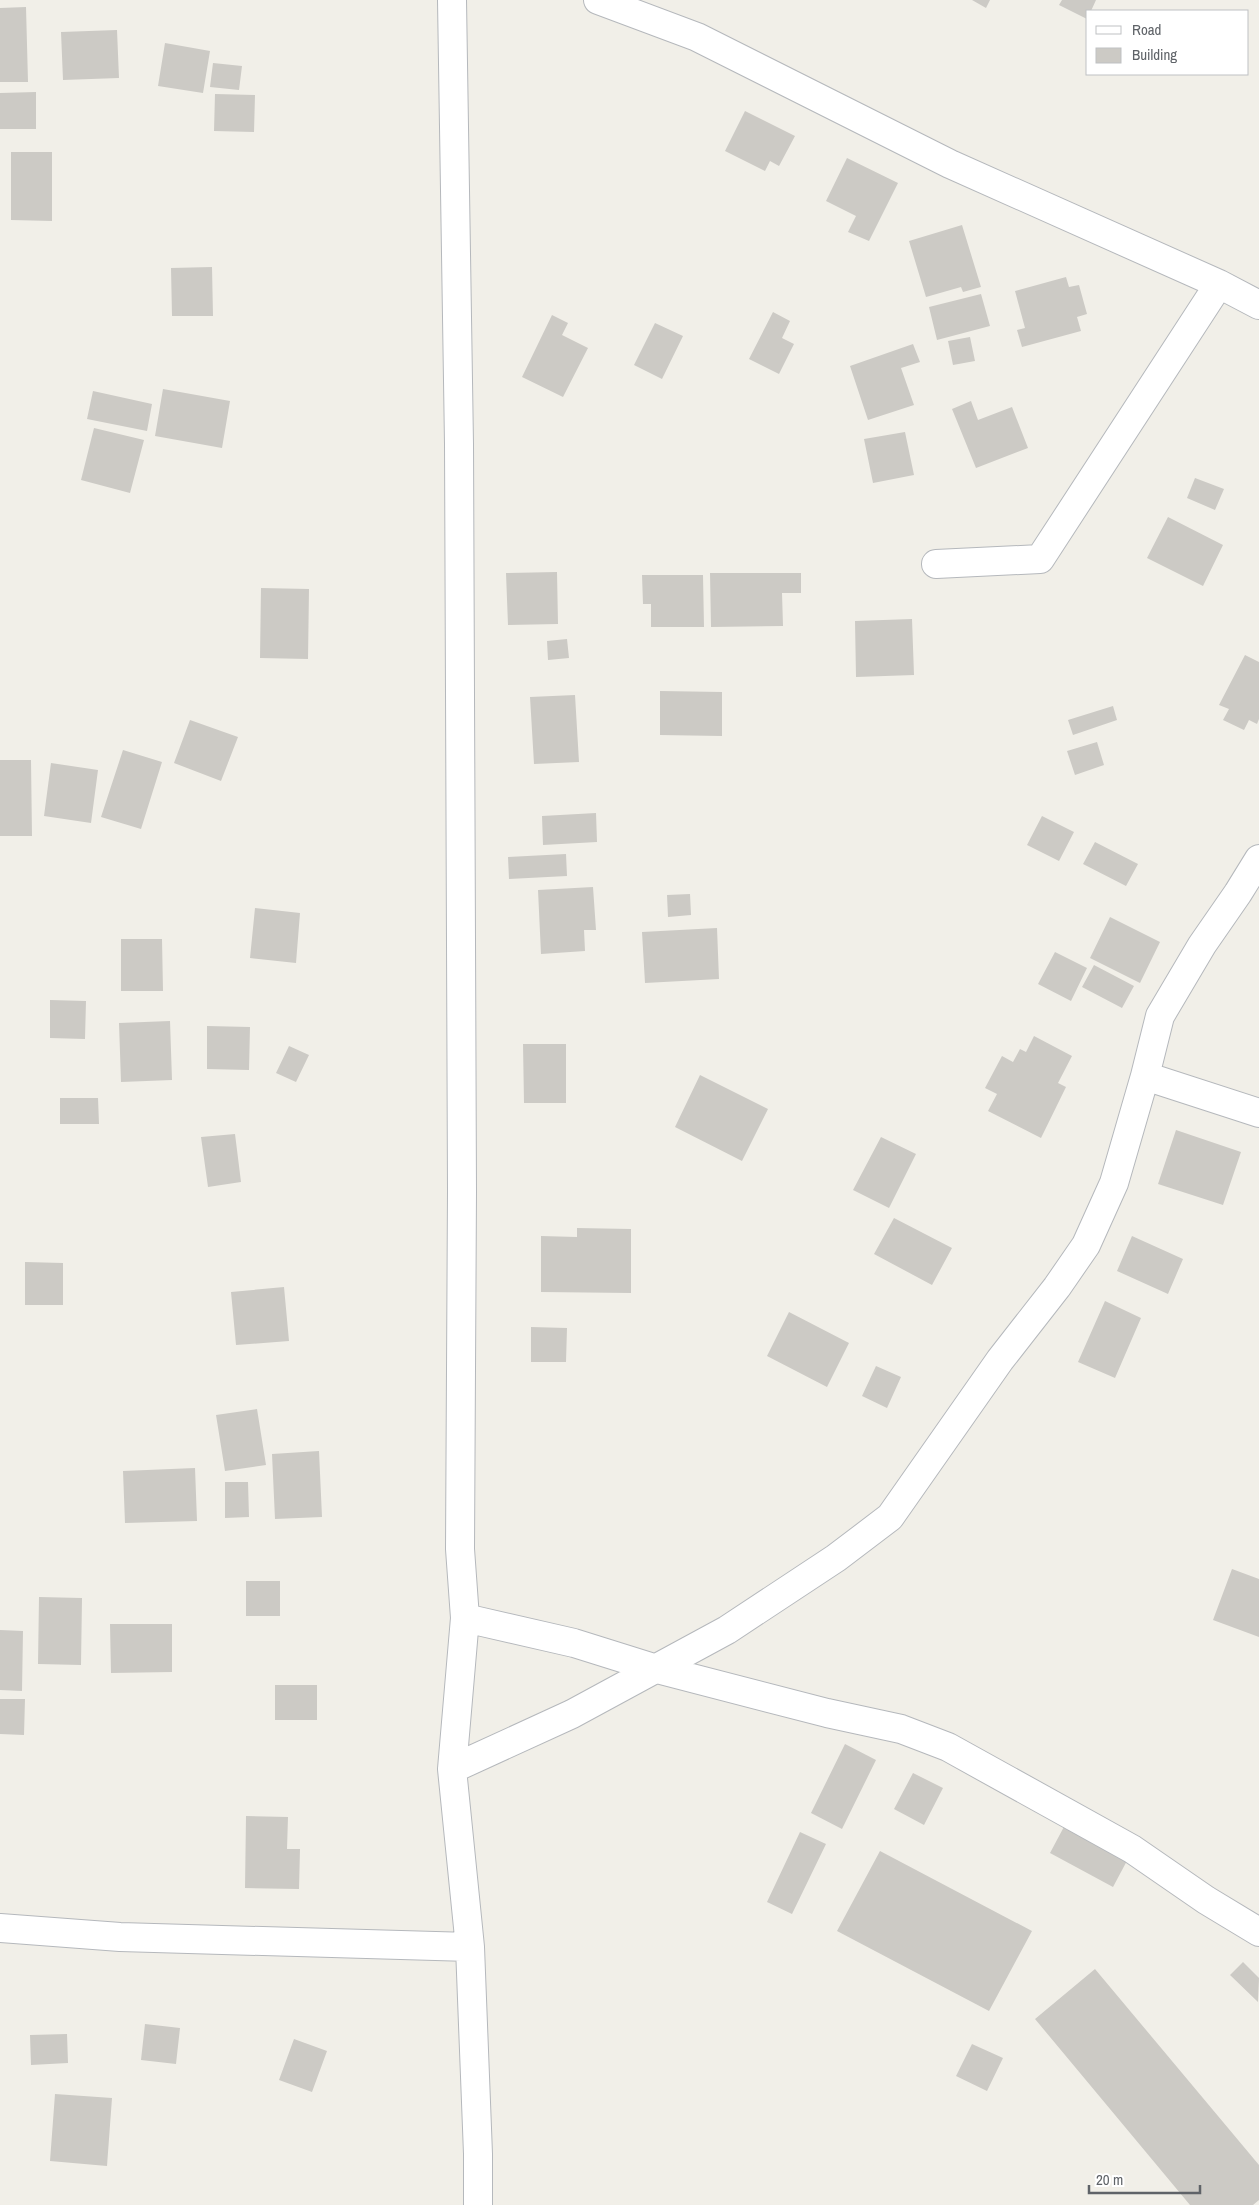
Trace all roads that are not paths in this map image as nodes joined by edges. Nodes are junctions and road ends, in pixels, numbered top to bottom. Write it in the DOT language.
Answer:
graph roads {
  1 [pos="452,0"];
  2 [pos="598,0"];
  3 [pos="1219,284"];
  4 [pos="1259,305"];
  5 [pos="936,564"];
  6 [pos="1259,860"];
  7 [pos="1145,1076"];
  8 [pos="1259,1113"];
  9 [pos="465,1618"];
  10 [pos="657,1669"];
  11 [pos="452,1770"];
  12 [pos="0,1928"];
  13 [pos="1259,1932"];
  14 [pos="470,1947"];
  15 [pos="478,2205"];
  1 -- 9 [label="street"];
  2 -- 3 [label="street"];
  3 -- 4 [label="street"];
  3 -- 5 [label="street"];
  6 -- 7 [label="street"];
  7 -- 8 [label="street"];
  7 -- 10 [label="street"];
  9 -- 10 [label="street"];
  9 -- 11 [label="street"];
  10 -- 11 [label="street"];
  10 -- 13 [label="street"];
  11 -- 14 [label="street"];
  12 -- 14 [label="street"];
  14 -- 15 [label="street"];
}
